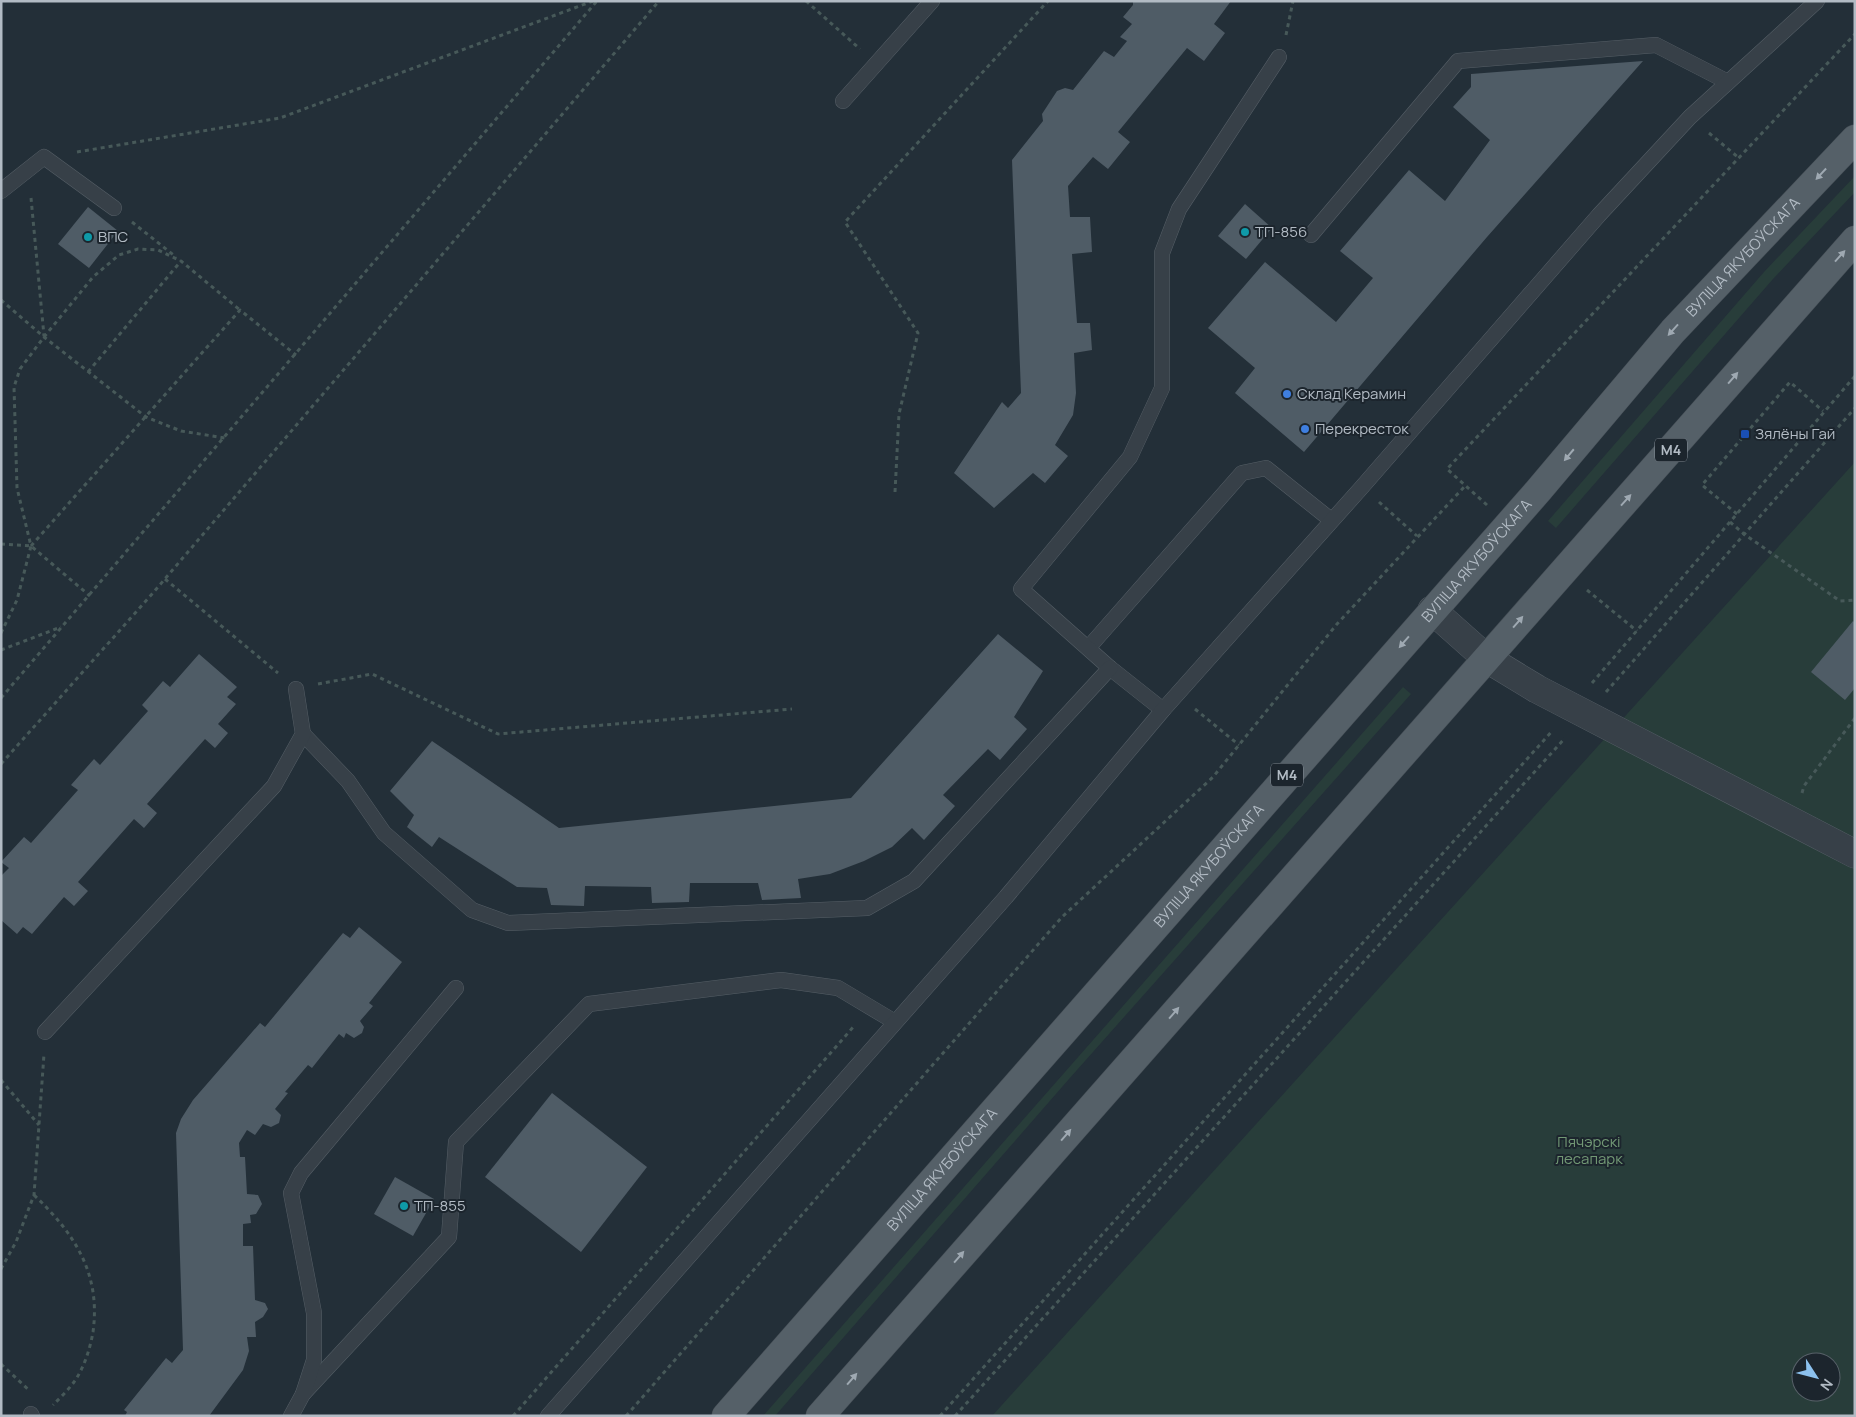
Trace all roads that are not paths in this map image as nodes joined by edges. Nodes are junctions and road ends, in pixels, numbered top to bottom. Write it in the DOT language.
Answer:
graph roads {
  1 [pos="932,1"];
  2 [pos="1817,1"];
  3 [pos="1279,57"];
  4 [pos="1728,82"];
  5 [pos="843,101"];
  6 [pos="1855,139"];
  7 [pos="1,191"];
  8 [pos="114,208"];
  9 [pos="1311,235"];
  10 [pos="1855,240"];
  11 [pos="1331,520"];
  12 [pos="1432,610"];
  13 [pos="1089,647"];
  14 [pos="1486,658"];
  15 [pos="1110,668"];
  16 [pos="296,688"];
  17 [pos="1163,710"];
  18 [pos="303,734"];
  19 [pos="1855,854"];
  20 [pos="456,988"];
  21 [pos="894,1022"];
  22 [pos="45,1032"];
  23 [pos="303,1394"];
  24 [pos="291,1416"];
  25 [pos="548,1416"];
  26 [pos="726,1416"];
  27 [pos="820,1416"];
  1 -- 5 [label="lane"];
  2 -- 4 [label="lane"];
  3 -- 13 [label="lane"];
  4 -- 9 [label="lane"];
  4 -- 11 [label="lane"];
  6 -- 12 [label="main road, ВУЛІЦА ЯКУБОЎСКАГА / М4, one-way"];
  7 -- 8 [label="lane"];
  14 -- 10 [label="main road, М4, one-way"];
  11 -- 13 [label="lane"];
  11 -- 17 [label="lane"];
  12 -- 14 [label="street"];
  12 -- 26 [label="main road, ВУЛІЦА ЯКУБОЎСКАГА / М4, one-way"];
  13 -- 15 [label="lane"];
  14 -- 19 [label="street"];
  27 -- 14 [label="main road, М4, one-way"];
  15 -- 17 [label="lane"];
  15 -- 18 [label="lane"];
  16 -- 18 [label="lane"];
  17 -- 21 [label="lane"];
  18 -- 22 [label="lane"];
  20 -- 23 [label="lane"];
  21 -- 23 [label="lane"];
  21 -- 25 [label="lane"];
  23 -- 24 [label="lane"];
}
